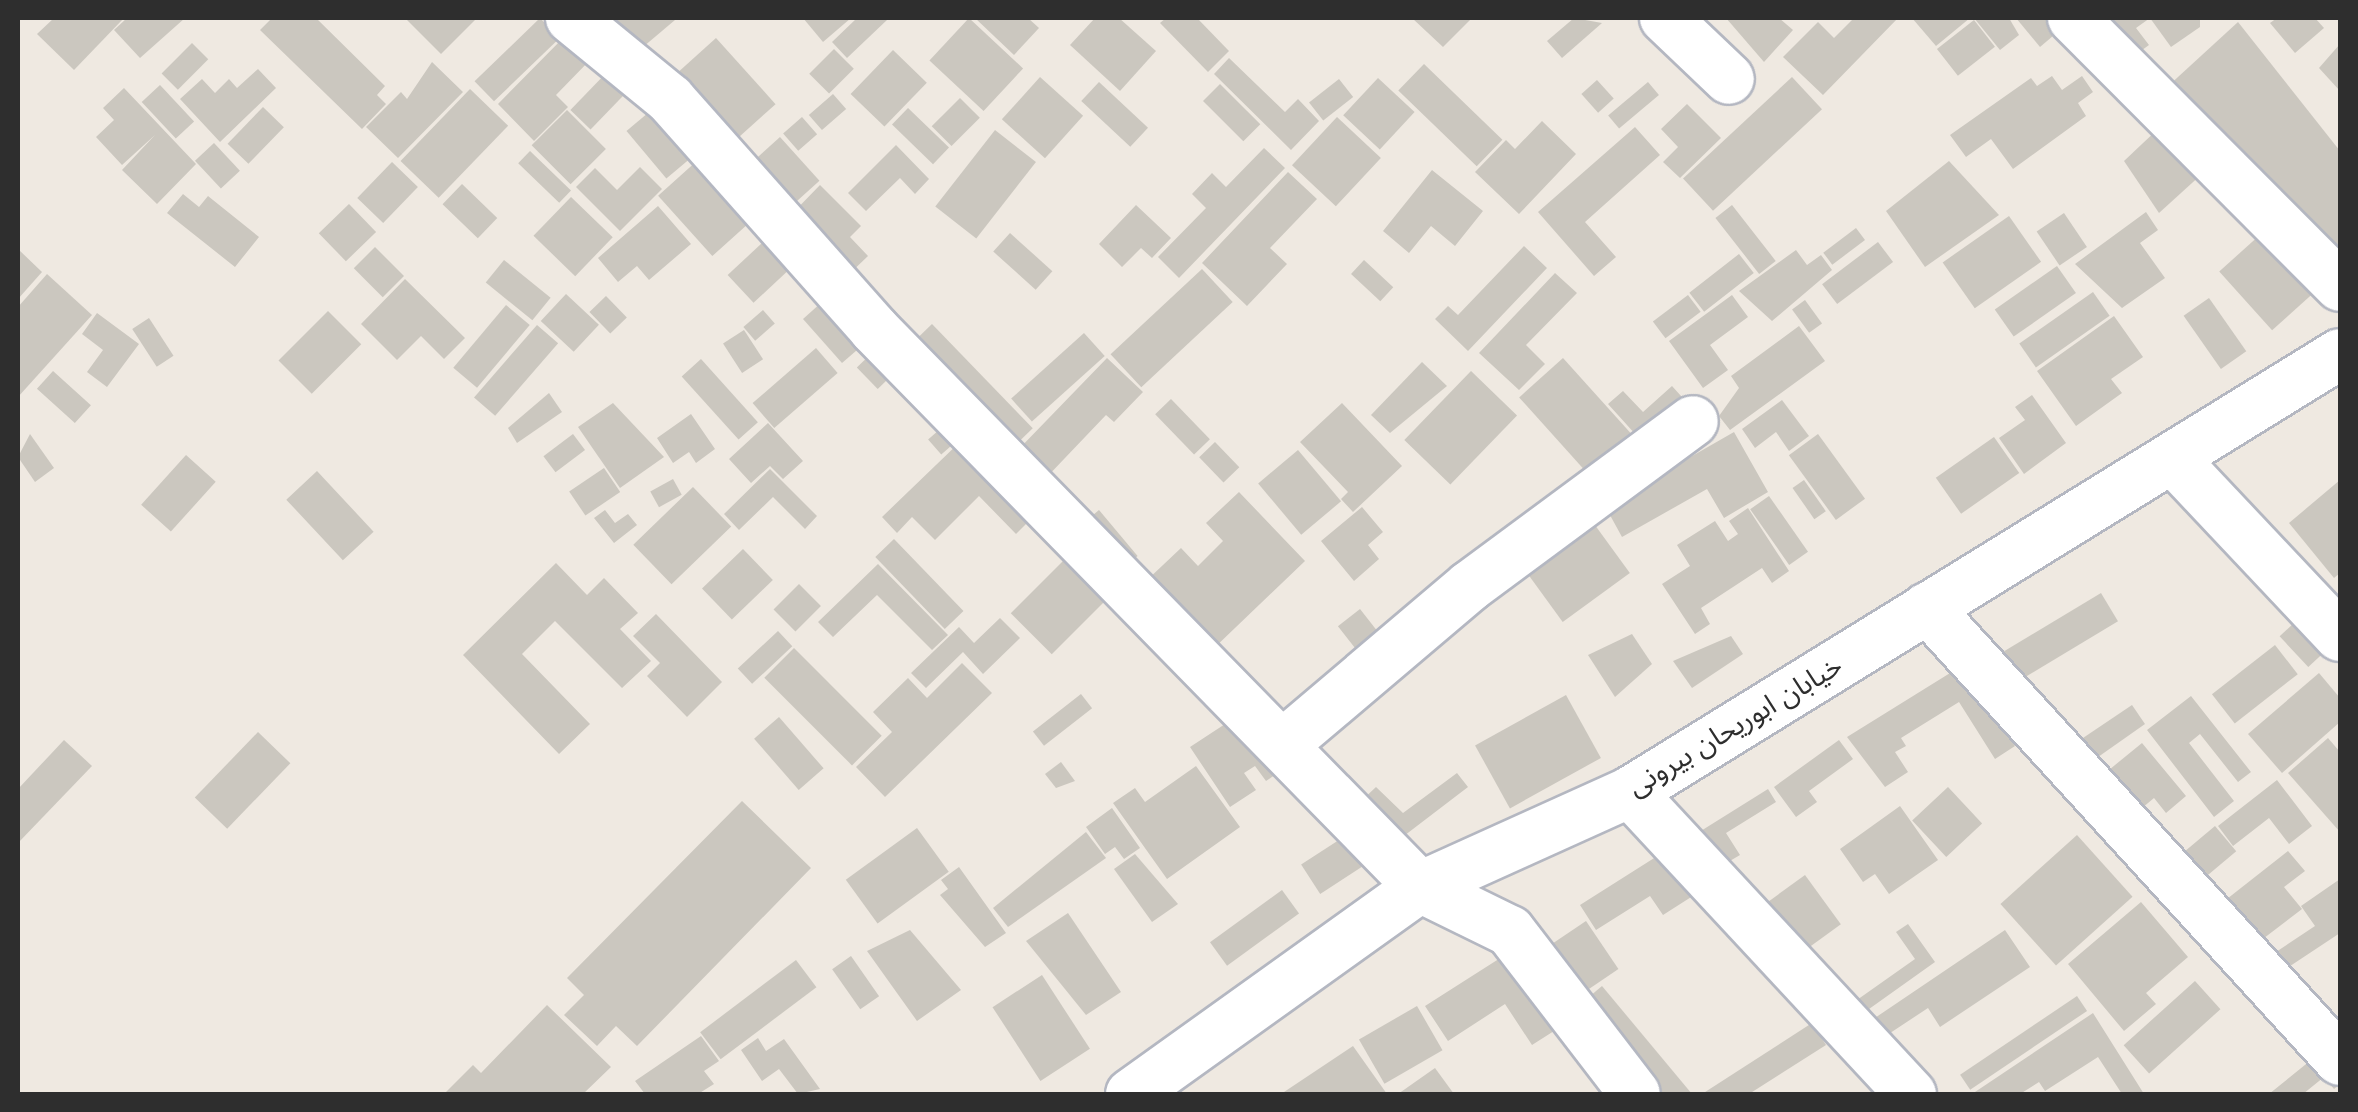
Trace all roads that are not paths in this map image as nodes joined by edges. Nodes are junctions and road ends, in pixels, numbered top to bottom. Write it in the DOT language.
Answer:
graph roads {
  1 [pos="571,18"];
  2 [pos="1664,18"];
  3 [pos="2073,18"];
  4 [pos="1729,79"];
  5 [pos="2340,286"];
  6 [pos="2340,354"];
  7 [pos="1693,421"];
  8 [pos="2172,460"];
  9 [pos="1928,608"];
  10 [pos="2340,636"];
  11 [pos="1286,742"];
  12 [pos="1630,792"];
  13 [pos="1420,886"];
  14 [pos="2340,1060"];
  15 [pos="1131,1094"];
  16 [pos="1635,1094"];
  17 [pos="1911,1094"];
  1 -- 11 [label="street"];
  2 -- 4 [label="street"];
  3 -- 5 [label="street"];
  6 -- 8 [label="street, خیابان ابوریحان بیرونی"];
  7 -- 11 [label="street"];
  8 -- 9 [label="street, خیابان ابوریحان بیرونی"];
  8 -- 10 [label="street"];
  9 -- 12 [label="street, خیابان ابوریحان بیرونی"];
  9 -- 14 [label="street"];
  11 -- 13 [label="street"];
  12 -- 13 [label="street, خیابان ابوریحان بیرونی"];
  12 -- 17 [label="street"];
  13 -- 15 [label="street, خیابان ابوریحان بیرونی"];
  13 -- 16 [label="street"];
}
